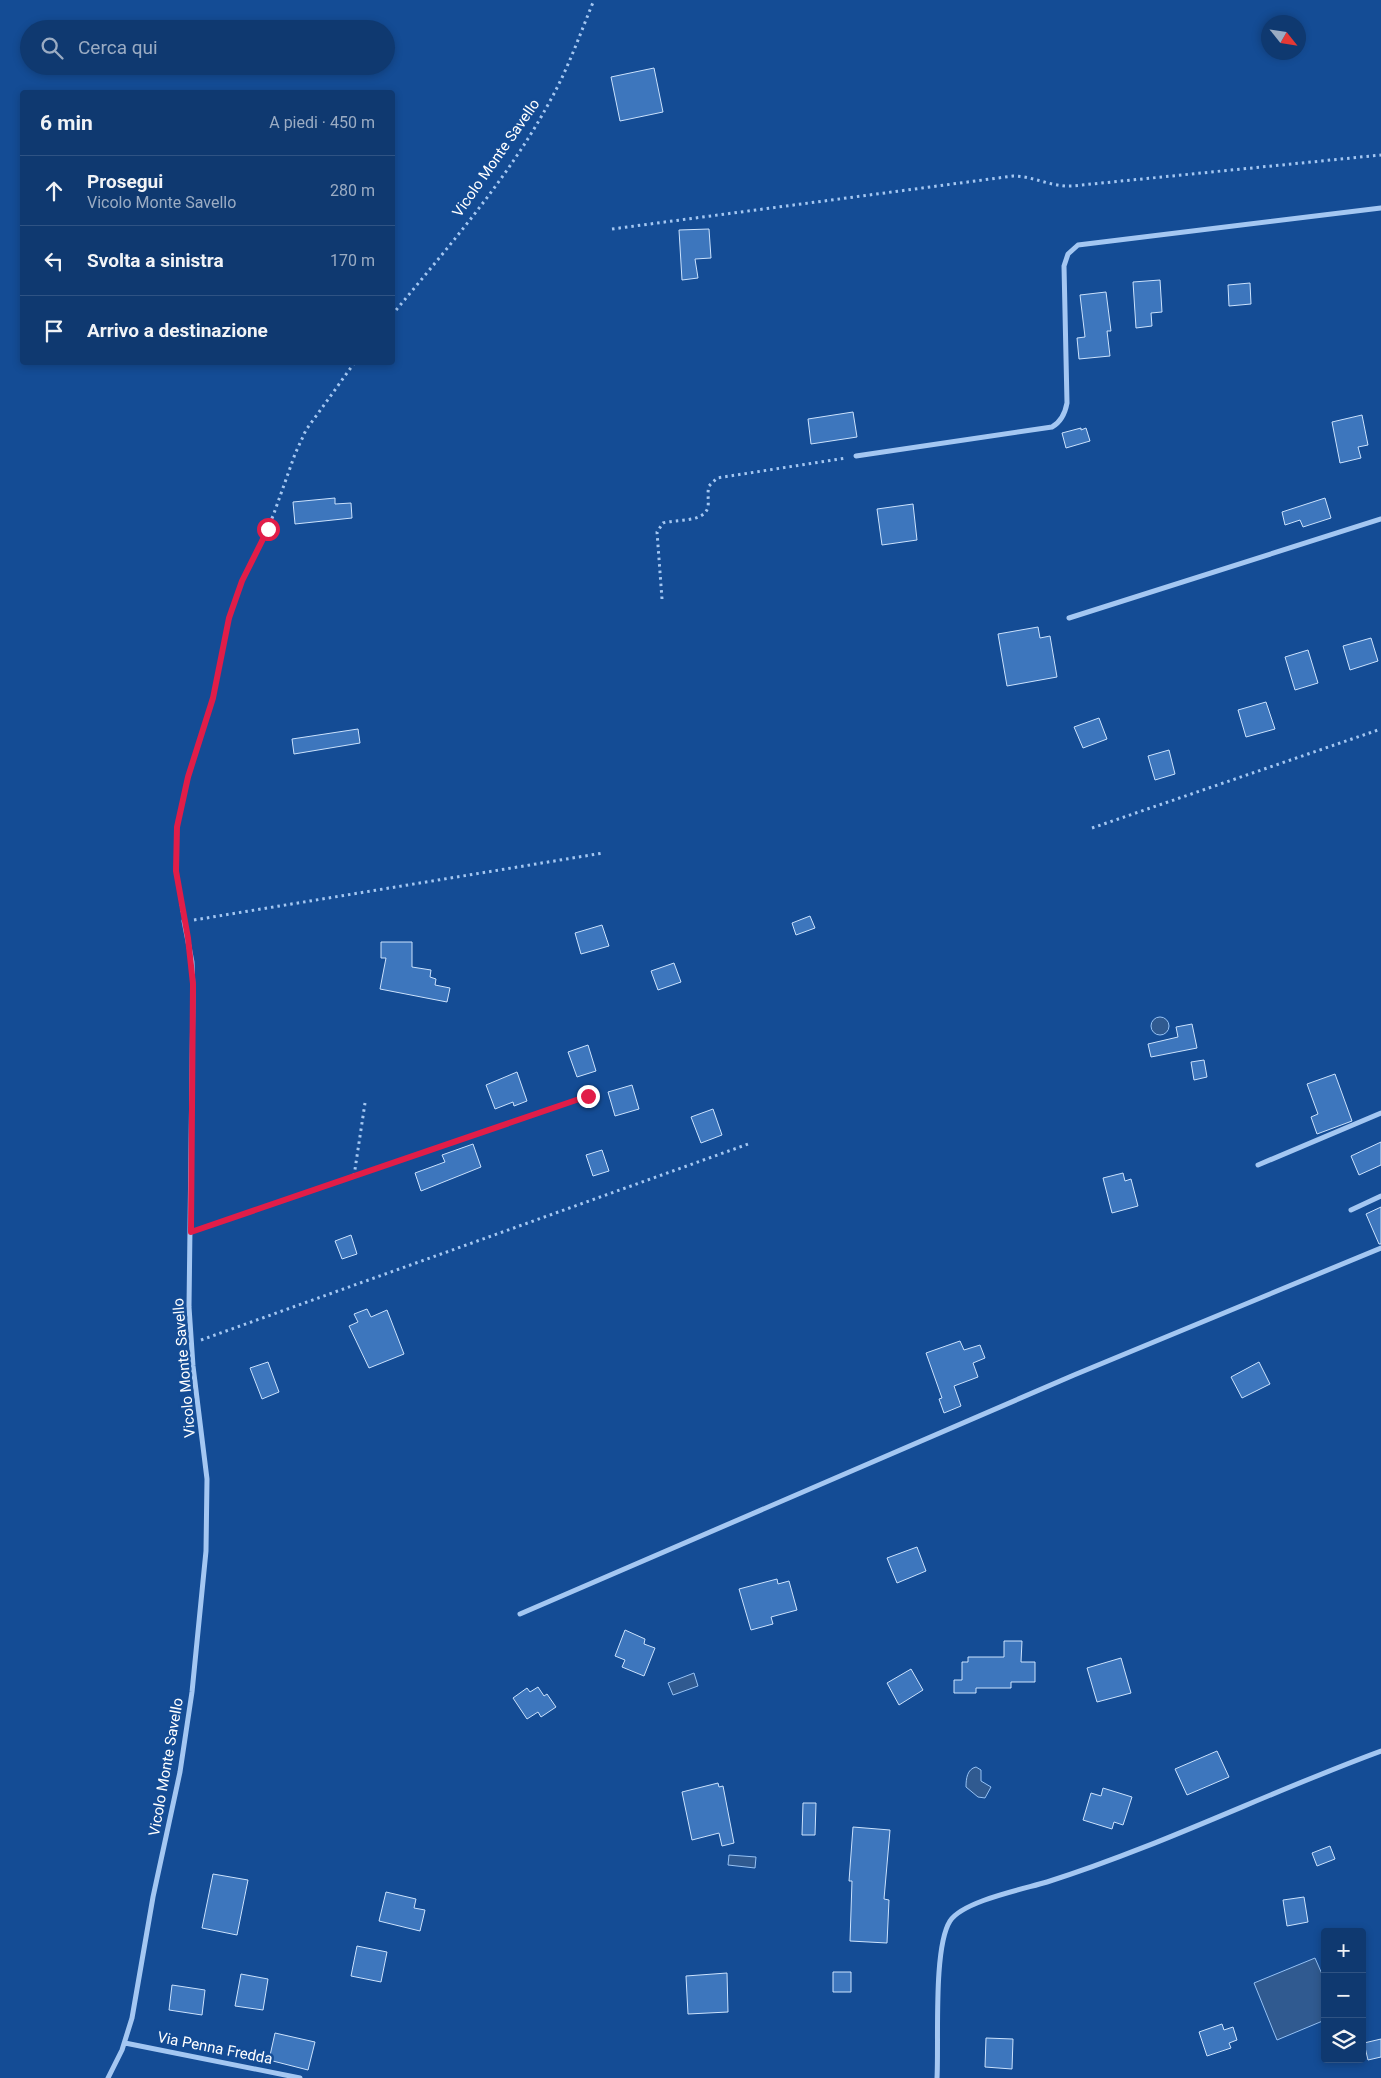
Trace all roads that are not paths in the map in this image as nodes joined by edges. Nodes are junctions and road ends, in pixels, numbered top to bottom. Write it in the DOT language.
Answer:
graph roads {
  1 [pos="1381,208"];
  2 [pos="856,456"];
  3 [pos="1381,519"];
  4 [pos="1069,618"];
  5 [pos="184,921"];
  6 [pos="1381,1112"];
  7 [pos="1258,1165"];
  8 [pos="1381,1196"];
  9 [pos="1351,1210"];
  10 [pos="1381,1248"];
  11 [pos="520,1614"];
  12 [pos="1381,1751"];
  13 [pos="125,2043"];
  14 [pos="108,2078"];
  15 [pos="300,2078"];
  16 [pos="937,2078"];
  1 -- 2 [label="street"];
  3 -- 4 [label="street"];
  5 -- 13 [label="street, Vicolo Monte Savello"];
  6 -- 7 [label="street"];
  8 -- 9 [label="street"];
  10 -- 11 [label="street"];
  12 -- 16 [label="street"];
  13 -- 14 [label="street, Vicolo Monte Savello"];
  13 -- 15 [label="street, Via Penna Fredda"];
}
